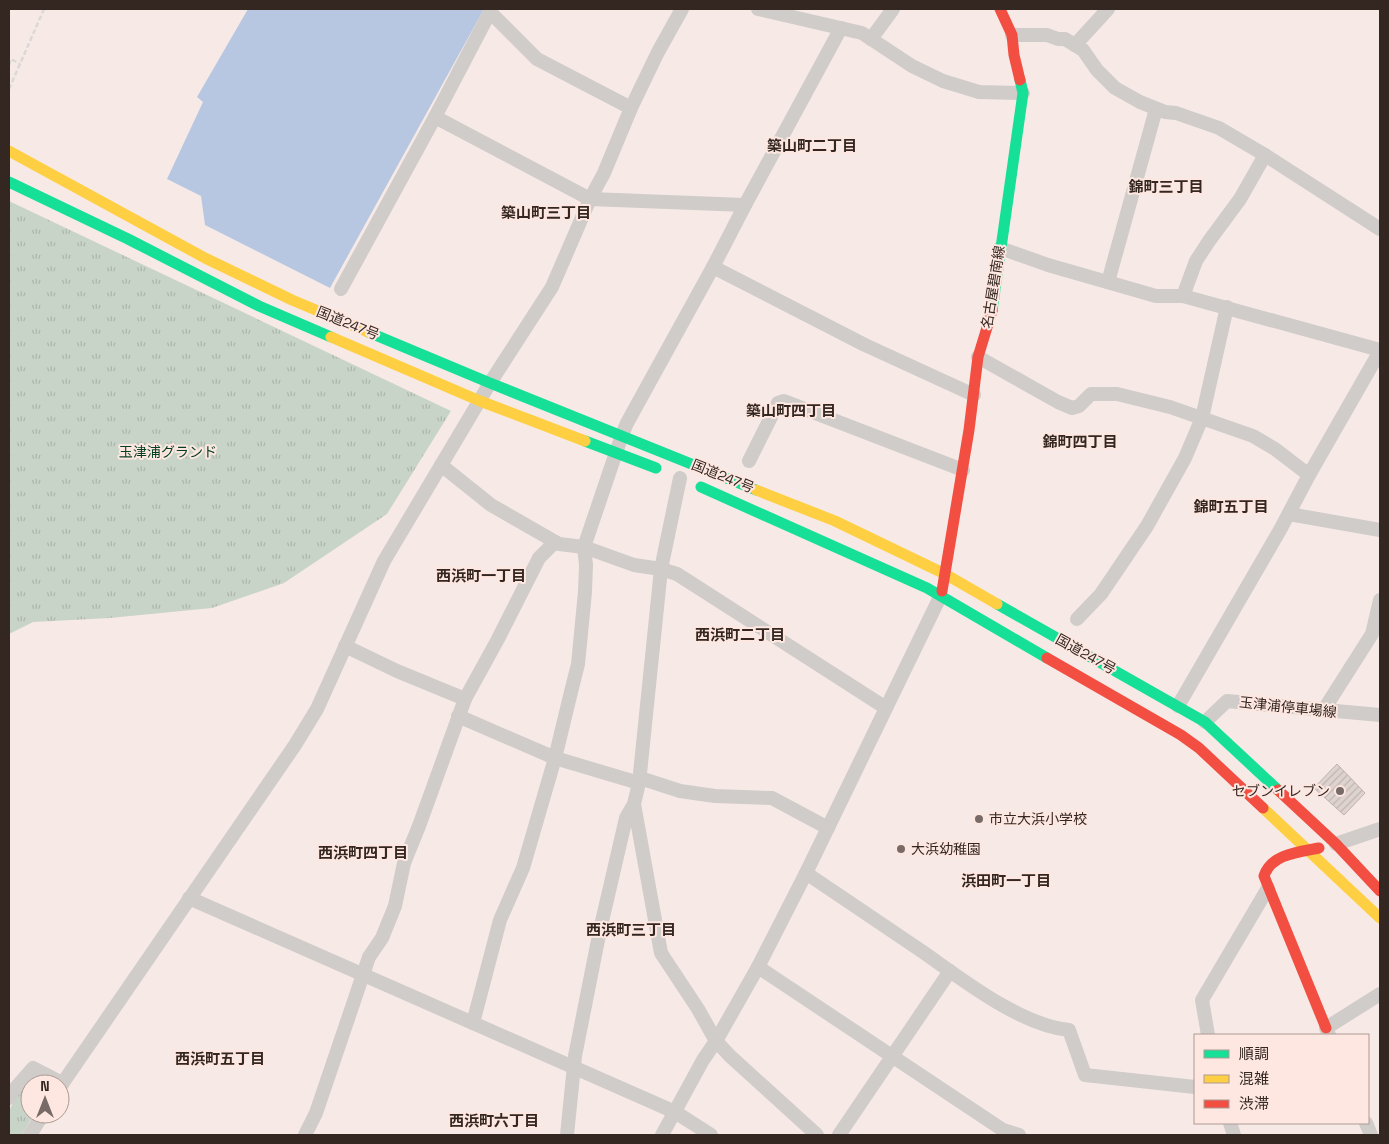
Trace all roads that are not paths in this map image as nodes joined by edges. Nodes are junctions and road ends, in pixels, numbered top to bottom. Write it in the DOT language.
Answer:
graph roads {
  1 [pos="682,9"];
  2 [pos="758,9"];
  3 [pos="893,9"];
  4 [pos="1000,9"];
  5 [pos="1108,9"];
  6 [pos="841,28"];
  7 [pos="1012,35"];
  8 [pos="871,39"];
  9 [pos="1074,45"];
  10 [pos="1023,93"];
  11 [pos="631,108"];
  12 [pos="1156,109"];
  13 [pos="436,117"];
  14 [pos="9,151"];
  15 [pos="1265,155"];
  16 [pos="9,182"];
  17 [pos="590,199"];
  18 [pos="745,205"];
  19 [pos="1380,230"];
  20 [pos="1000,248"];
  21 [pos="713,267"];
  22 [pos="1108,282"];
  23 [pos="340,289"];
  24 [pos="1183,296"];
  25 [pos="1227,307"];
  26 [pos="1380,350"];
  27 [pos="978,356"];
  28 [pos="490,383"];
  29 [pos="974,395"];
  30 [pos="480,401"];
  31 [pos="1202,418"];
  32 [pos="622,435"];
  33 [pos="617,452"];
  34 [pos="749,461"];
  35 [pos="441,465"];
  36 [pos="963,470"];
  37 [pos="671,474"];
  38 [pos="1309,475"];
  39 [pos="1289,514"];
  40 [pos="1380,530"];
  41 [pos="554,542"];
  42 [pos="584,547"];
  43 [pos="661,569"];
  44 [pos="946,574"];
  45 [pos="940,597"];
  46 [pos="1380,600"];
  47 [pos="1077,619"];
  48 [pos="345,646"];
  49 [pos="464,699"];
  50 [pos="1178,706"];
  51 [pos="886,708"];
  52 [pos="1323,711"];
  53 [pos="1380,715"];
  54 [pos="458,716"];
  55 [pos="1205,722"];
  56 [pos="555,758"];
  57 [pos="639,781"];
  58 [pos="634,804"];
  59 [pos="828,828"];
  60 [pos="1380,829"];
  61 [pos="1336,844"];
  62 [pos="1309,850"];
  63 [pos="806,873"];
  64 [pos="1268,888"];
  65 [pos="1380,891"];
  66 [pos="189,898"];
  67 [pos="1380,918"];
  68 [pos="758,967"];
  69 [pos="950,971"];
  70 [pos="363,975"];
  71 [pos="1380,994"];
  72 [pos="473,1023"];
  73 [pos="1328,1032"];
  74 [pos="1208,1034"];
  75 [pos="716,1041"];
  76 [pos="892,1056"];
  77 [pos="574,1068"];
  78 [pos="28,1074"];
  79 [pos="43,1074"];
  80 [pos="69,1074"];
  81 [pos="20,1083"];
  82 [pos="1194,1087"];
  83 [pos="9,1098"];
  84 [pos="675,1112"];
  85 [pos="37,1124"];
  86 [pos="30,1135"];
  87 [pos="305,1135"];
  88 [pos="567,1135"];
  89 [pos="662,1135"];
  90 [pos="711,1135"];
  91 [pos="817,1135"];
  92 [pos="839,1135"];
  93 [pos="1018,1135"];
  1 -- 11 [label="street"];
  2 -- 6 [label="street"];
  3 -- 8 [label="street"];
  4 -- 7 [label="main road, 名古屋碧南線"];
  5 -- 9 [label="street"];
  6 -- 8 [label="street"];
  6 -- 18 [label="street"];
  7 -- 9 [label="street"];
  7 -- 10 [label="main road, 名古屋碧南線"];
  8 -- 10 [label="street"];
  9 -- 12 [label="street"];
  10 -- 20 [label="main road, 名古屋碧南線"];
  11 -- 13 [label="street"];
  11 -- 17 [label="street"];
  12 -- 15 [label="street"];
  12 -- 22 [label="street"];
  13 -- 17 [label="street"];
  13 -- 23 [label="street"];
  14 -- 28 [label="main road, 国道247号"];
  15 -- 19 [label="street"];
  15 -- 24 [label="street"];
  16 -- 30 [label="main road, 国道247号"];
  17 -- 18 [label="street"];
  17 -- 28 [label="street"];
  18 -- 21 [label="street"];
  20 -- 22 [label="street"];
  20 -- 27 [label="main road, 名古屋碧南線"];
  21 -- 29 [label="street"];
  21 -- 32 [label="street"];
  22 -- 24 [label="street"];
  24 -- 25 [label="street"];
  25 -- 26 [label="street"];
  25 -- 31 [label="street"];
  26 -- 38 [label="street"];
  27 -- 29 [label="main road, 名古屋碧南線"];
  27 -- 31 [label="street"];
  28 -- 30 [label="street"];
  28 -- 32 [label="main road, 国道247号"];
  29 -- 36 [label="main road, 名古屋碧南線"];
  30 -- 33 [label="main road, 国道247号"];
  30 -- 35 [label="street"];
  31 -- 38 [label="street"];
  31 -- 47 [label="street"];
  32 -- 33 [label="street"];
  32 -- 44 [label="main road, 国道247号"];
  33 -- 37 [label="main road, 国道247号"];
  33 -- 42 [label="street"];
  34 -- 36 [label="street"];
  35 -- 41 [label="street"];
  35 -- 48 [label="street"];
  36 -- 44 [label="main road, 名古屋碧南線"];
  37 -- 43 [label="street"];
  37 -- 45 [label="main road, 国道247号"];
  38 -- 39 [label="street"];
  39 -- 40 [label="street"];
  39 -- 50 [label="street"];
  41 -- 42 [label="street"];
  41 -- 49 [label="street"];
  42 -- 43 [label="street"];
  42 -- 56 [label="street"];
  43 -- 51 [label="street"];
  43 -- 57 [label="street"];
  44 -- 45 [label="main road, 名古屋碧南線"];
  44 -- 50 [label="main road, 国道247号"];
  45 -- 51 [label="street"];
  45 -- 62 [label="main road, 国道247号"];
  46 -- 52 [label="street"];
  48 -- 49 [label="street"];
  48 -- 66 [label="street"];
  49 -- 54 [label="street"];
  50 -- 55 [label="main road, 国道247号"];
  51 -- 59 [label="street"];
  52 -- 53 [label="street, 玉津浦停車場線"];
  52 -- 55 [label="street, 玉津浦停車場線"];
  54 -- 56 [label="street"];
  54 -- 70 [label="street"];
  55 -- 61 [label="main road, 国道247号"];
  56 -- 57 [label="street"];
  56 -- 72 [label="street"];
  57 -- 58 [label="street"];
  57 -- 59 [label="street"];
  58 -- 75 [label="street"];
  58 -- 77 [label="street"];
  59 -- 63 [label="street"];
  60 -- 61 [label="street"];
  61 -- 62 [label="main road"];
  61 -- 65 [label="main road, 国道247号"];
  62 -- 64 [label="main road"];
  62 -- 67 [label="main road, 国道247号"];
  63 -- 68 [label="street"];
  63 -- 69 [label="street"];
  64 -- 73 [label="main road"];
  64 -- 74 [label="street"];
  66 -- 70 [label="street"];
  66 -- 80 [label="street"];
  68 -- 75 [label="street"];
  68 -- 76 [label="street"];
  69 -- 76 [label="street"];
  69 -- 82 [label="street"];
  70 -- 72 [label="street"];
  70 -- 87 [label="street"];
  71 -- 73 [label="street"];
  72 -- 77 [label="street"];
  75 -- 84 [label="street"];
  75 -- 91 [label="street"];
  76 -- 92 [label="street"];
  76 -- 93 [label="street"];
  77 -- 84 [label="street"];
  77 -- 88 [label="street"];
  78 -- 79 [label="street"];
  81 -- 83 [label="street"];
  84 -- 89 [label="street"];
  84 -- 90 [label="street"];
  85 -- 86 [label="street"];
}
